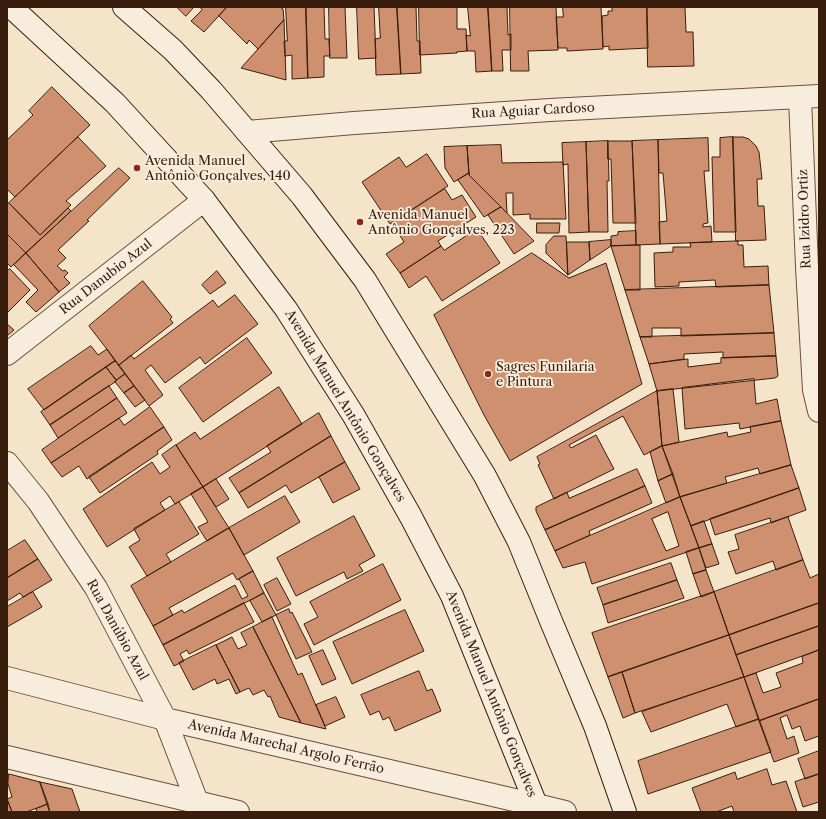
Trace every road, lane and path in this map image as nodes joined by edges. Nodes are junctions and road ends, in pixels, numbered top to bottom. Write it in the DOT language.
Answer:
graph roads {
  1 [pos="12,7"];
  2 [pos="124,7"];
  3 [pos="810,97"];
  4 [pos="247,132"];
  5 [pos="204,200"];
  6 [pos="7,354"];
  7 [pos="819,411"];
  8 [pos="7,463"];
  9 [pos="7,678"];
  10 [pos="165,719"];
  11 [pos="7,757"];
  12 [pos="200,807"];
  13 [pos="538,809"];
  14 [pos="238,812"];
  15 [pos="565,812"];
  16 [pos="625,812"];
  1 -- 5 [label="street, Avenida Manuel Antônio Gonçalves"];
  2 -- 4 [label="street"];
  3 -- 4 [label="street, Rua Aguiar Cardoso"];
  3 -- 7 [label="street, Rua Izidro Ortiz"];
  4 -- 16 [label="street"];
  5 -- 6 [label="street, Rua Danubio Azul"];
  5 -- 13 [label="street, Avenida Manuel Antônio Gonçalves"];
  8 -- 10 [label="street, Rua Danúbio Azul"];
  9 -- 10 [label="street, Avenida Marechal Argolo Ferrão"];
  10 -- 12 [label="street, Rua Danúbio Azul"];
  10 -- 13 [label="street, Avenida Marechal Argolo Ferrão"];
  11 -- 12 [label="street"];
  12 -- 14 [label="street"];
  13 -- 15 [label="street, Avenida Marechal Argolo Ferrão"];
}
